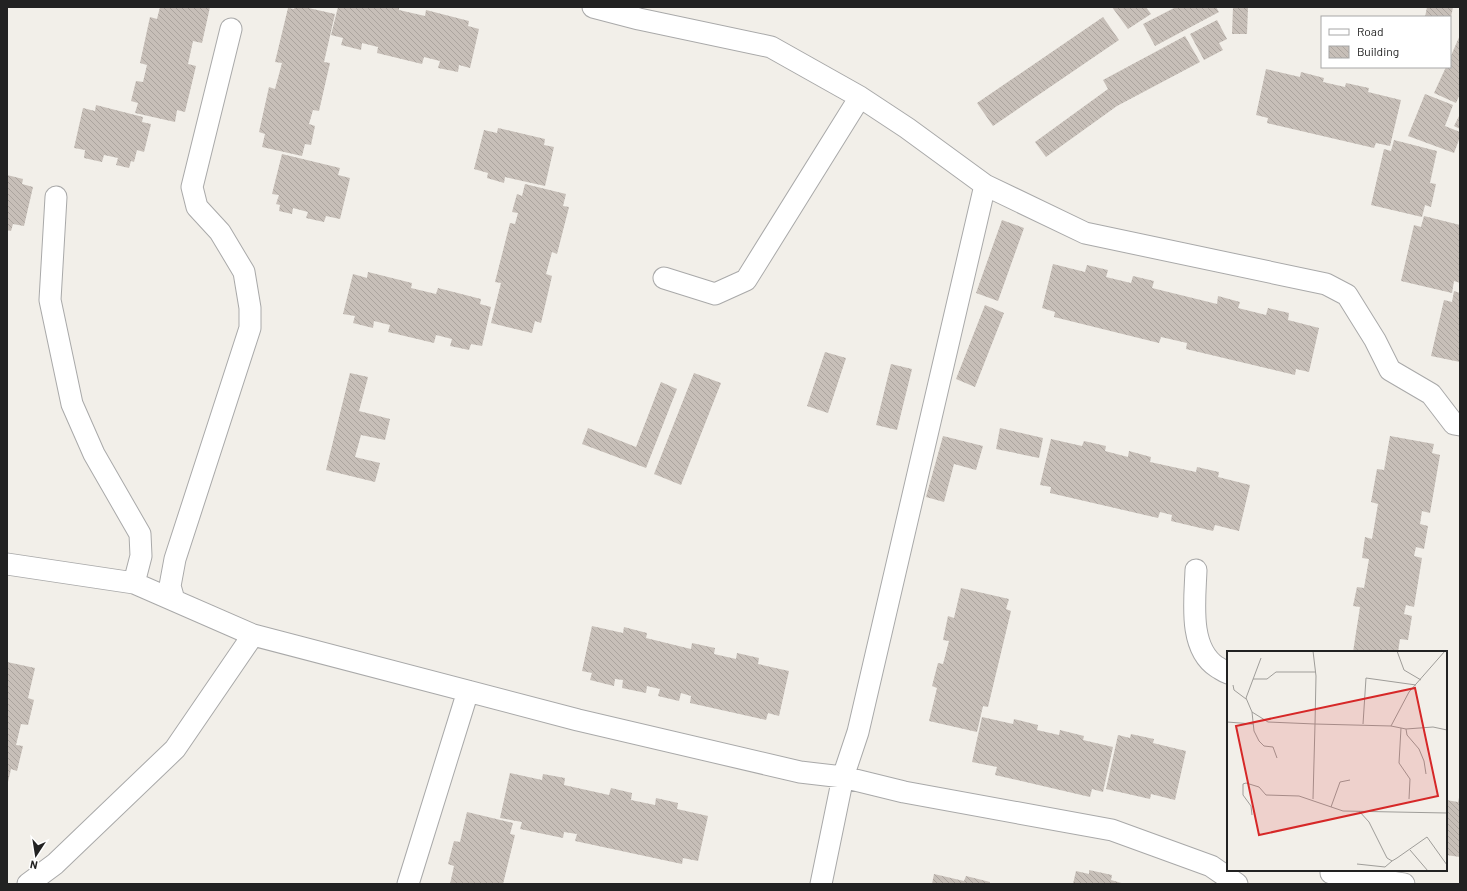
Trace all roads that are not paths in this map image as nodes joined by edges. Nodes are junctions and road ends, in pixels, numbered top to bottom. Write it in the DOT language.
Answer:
graph roads {
  1 [pos="593,7"];
  2 [pos="636,13"];
  3 [pos="231,29"];
  4 [pos="860,96"];
  5 [pos="985,185"];
  6 [pos="56,197"];
  7 [pos="664,278"];
  8 [pos="1460,425"];
  9 [pos="7,564"];
  10 [pos="1196,570"];
  11 [pos="134,583"];
  12 [pos="174,600"];
  13 [pos="253,635"];
  14 [pos="1227,672"];
  15 [pos="468,691"];
  16 [pos="843,777"];
  17 [pos="1330,876"];
  18 [pos="28,884"];
  19 [pos="408,884"];
  20 [pos="821,884"];
  21 [pos="1237,884"];
  22 [pos="1404,884"];
  1 -- 2 [label="street"];
  2 -- 4 [label="street"];
  3 -- 12 [label="street"];
  4 -- 5 [label="street"];
  4 -- 7 [label="street"];
  5 -- 8 [label="street"];
  5 -- 16 [label="street"];
  6 -- 11 [label="street"];
  9 -- 11 [label="street"];
  10 -- 14 [label="street"];
  11 -- 12 [label="street"];
  12 -- 13 [label="street"];
  13 -- 15 [label="street"];
  13 -- 18 [label="street"];
  15 -- 16 [label="street"];
  15 -- 19 [label="street"];
  16 -- 20 [label="street"];
  16 -- 21 [label="street"];
  17 -- 22 [label="street"];
}
